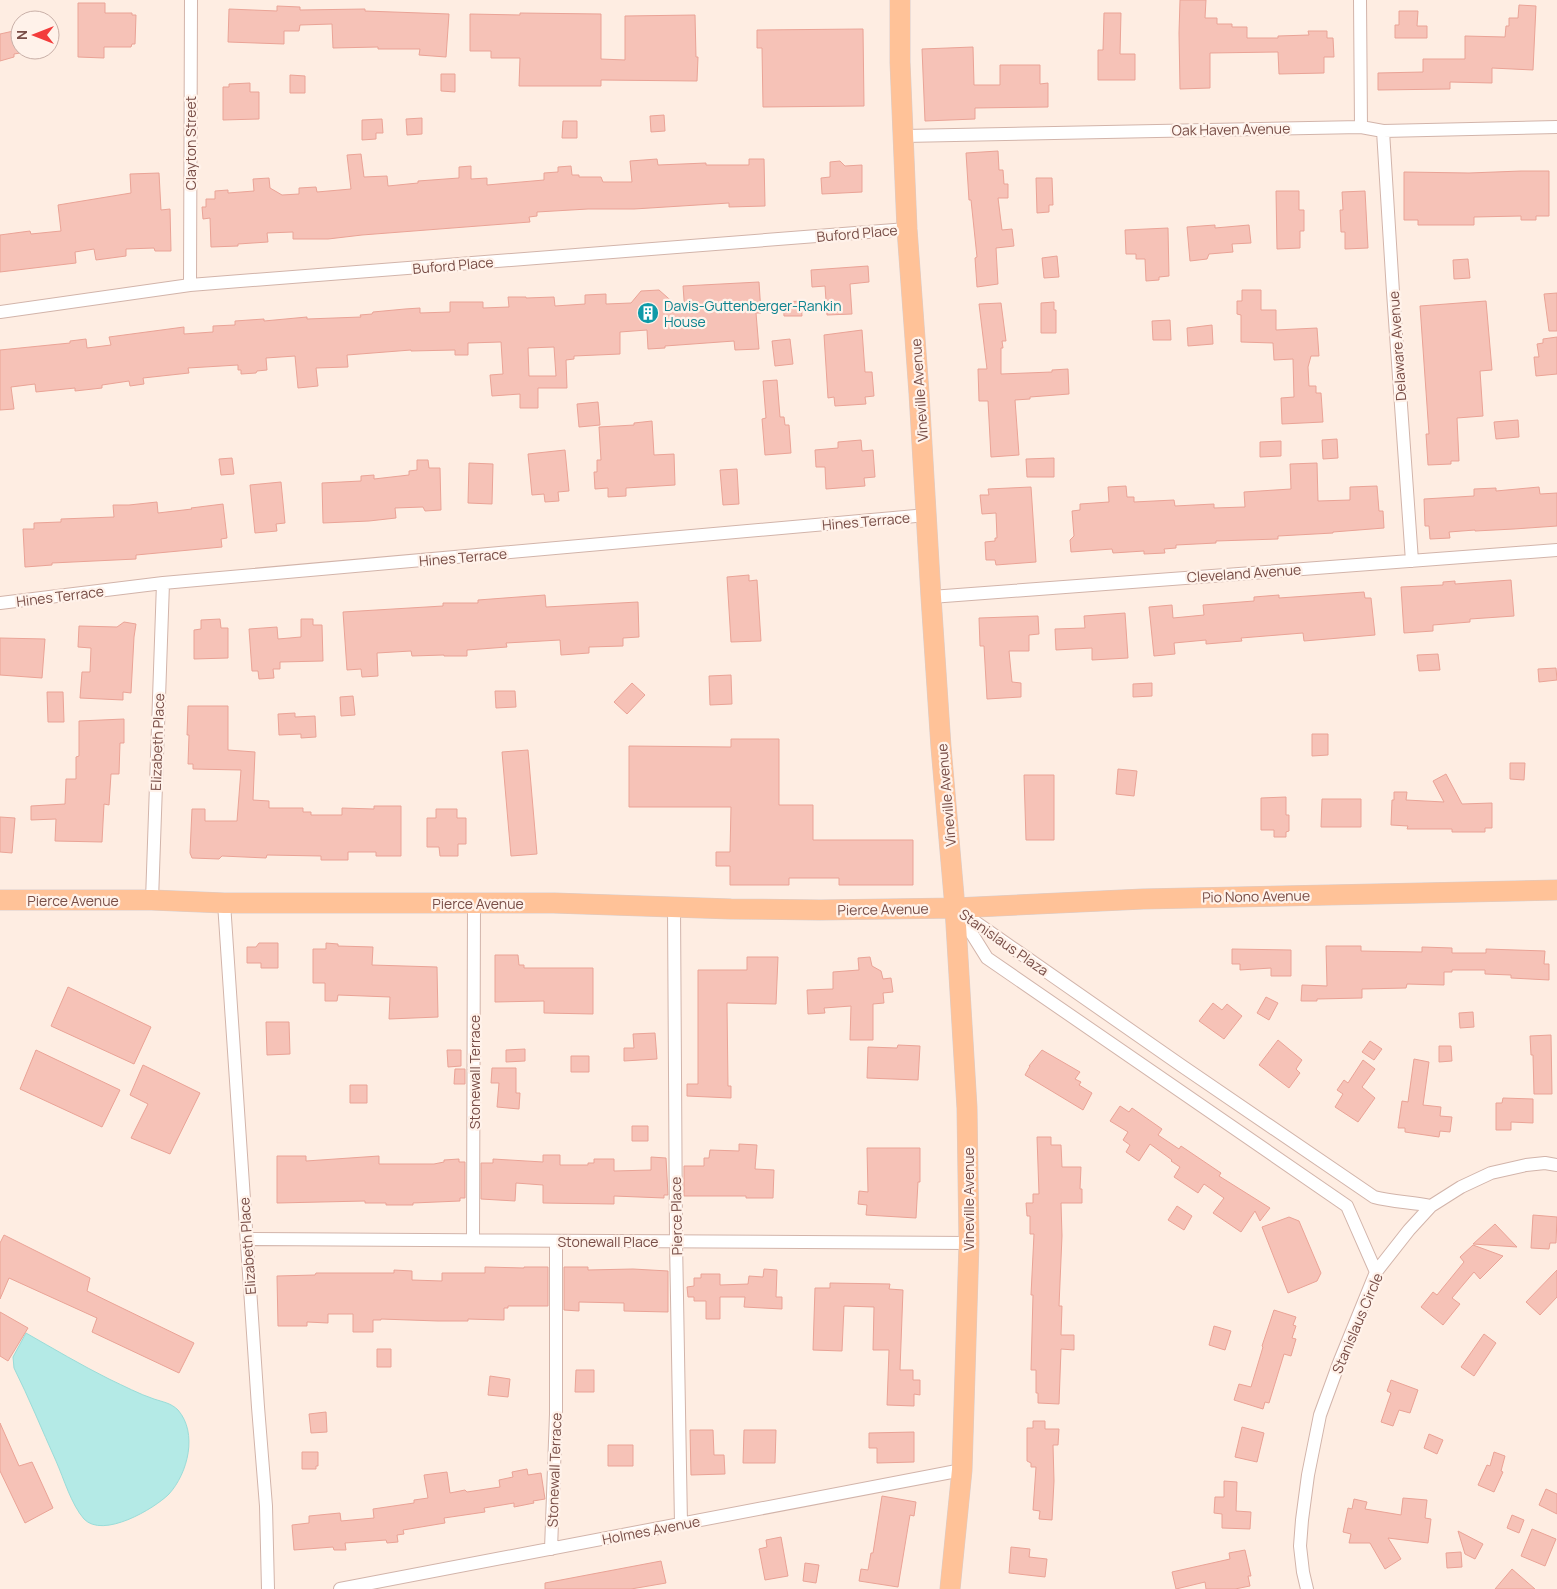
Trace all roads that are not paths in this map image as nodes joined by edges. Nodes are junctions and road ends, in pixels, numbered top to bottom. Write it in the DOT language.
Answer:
graph roads {
  1 [pos="191,0"];
  2 [pos="900,0"];
  3 [pos="1360,0"];
  4 [pos="1361,127"];
  5 [pos="1557,127"];
  6 [pos="1383,131"];
  7 [pos="904,136"];
  8 [pos="907,229"];
  9 [pos="190,286"];
  10 [pos="0,312"];
  11 [pos="927,515"];
  12 [pos="1557,550"];
  13 [pos="1412,561"];
  14 [pos="163,583"];
  15 [pos="931,597"];
  16 [pos="0,603"];
  17 [pos="1557,890"];
  18 [pos="0,900"];
  19 [pos="152,900"];
  20 [pos="224,903"];
  21 [pos="474,903"];
  22 [pos="674,907"];
  23 [pos="955,908"];
  24 [pos="1557,1165"];
  25 [pos="1431,1206"];
  26 [pos="247,1239"];
  27 [pos="473,1240"];
  28 [pos="556,1241"];
  29 [pos="676,1242"];
  30 [pos="969,1243"];
  31 [pos="1376,1272"];
  32 [pos="962,1470"];
  33 [pos="681,1524"];
  34 [pos="551,1549"];
  35 [pos="268,1589"];
  36 [pos="340,1589"];
  37 [pos="950,1589"];
  38 [pos="1308,1589"];
  1 -- 9 [label="street, Clayton Street"];
  2 -- 7 [label="main road, Vineville Avenue"];
  3 -- 4 [label="street"];
  4 -- 6 [label="street, Oak Haven Avenue"];
  4 -- 7 [label="street, Oak Haven Avenue"];
  5 -- 6 [label="street, Oak Haven Avenue"];
  6 -- 13 [label="street, Delaware Avenue"];
  7 -- 8 [label="main road, Vineville Avenue"];
  8 -- 9 [label="street, Buford Place"];
  8 -- 11 [label="main road, Vineville Avenue"];
  9 -- 10 [label="street, Buford Place"];
  11 -- 14 [label="street, Hines Terrace"];
  11 -- 15 [label="main road, Vineville Avenue"];
  12 -- 13 [label="street, Cleveland Avenue"];
  13 -- 15 [label="street, Cleveland Avenue"];
  14 -- 16 [label="street, Hines Terrace"];
  14 -- 19 [label="street, Elizabeth Place"];
  15 -- 23 [label="main road, Vineville Avenue"];
  17 -- 23 [label="main road, Pio Nono Avenue"];
  18 -- 19 [label="main road, Pierce Avenue"];
  19 -- 20 [label="main road, Pierce Avenue"];
  20 -- 21 [label="main road, Pierce Avenue"];
  20 -- 26 [label="street, Elizabeth Place"];
  21 -- 22 [label="main road, Pierce Avenue"];
  21 -- 27 [label="street, Stonewall Terrace"];
  22 -- 23 [label="main road, Pierce Avenue"];
  22 -- 29 [label="street, Pierce Place"];
  23 -- 25 [label="street, Stanislaus Plaza"];
  23 -- 30 [label="main road, Vineville Avenue"];
  23 -- 31 [label="street, Stanislaus Plaza"];
  24 -- 25 [label="street, Stanislaus Circle"];
  25 -- 31 [label="street, Stanislaus Circle"];
  26 -- 27 [label="street, Stonewall Place"];
  26 -- 35 [label="street, Elizabeth Place"];
  27 -- 28 [label="street, Stonewall Place"];
  28 -- 29 [label="street, Stonewall Place"];
  28 -- 34 [label="street, Stonewall Terrace"];
  29 -- 30 [label="street, Stonewall Place"];
  29 -- 33 [label="street, Pierce Place"];
  30 -- 32 [label="main road, Vineville Avenue"];
  31 -- 38 [label="street, Stanislaus Circle"];
  32 -- 33 [label="street, Holmes Avenue"];
  32 -- 37 [label="main road, Vineville Avenue"];
  33 -- 34 [label="street, Holmes Avenue"];
  34 -- 36 [label="street, Holmes Avenue"];
}
